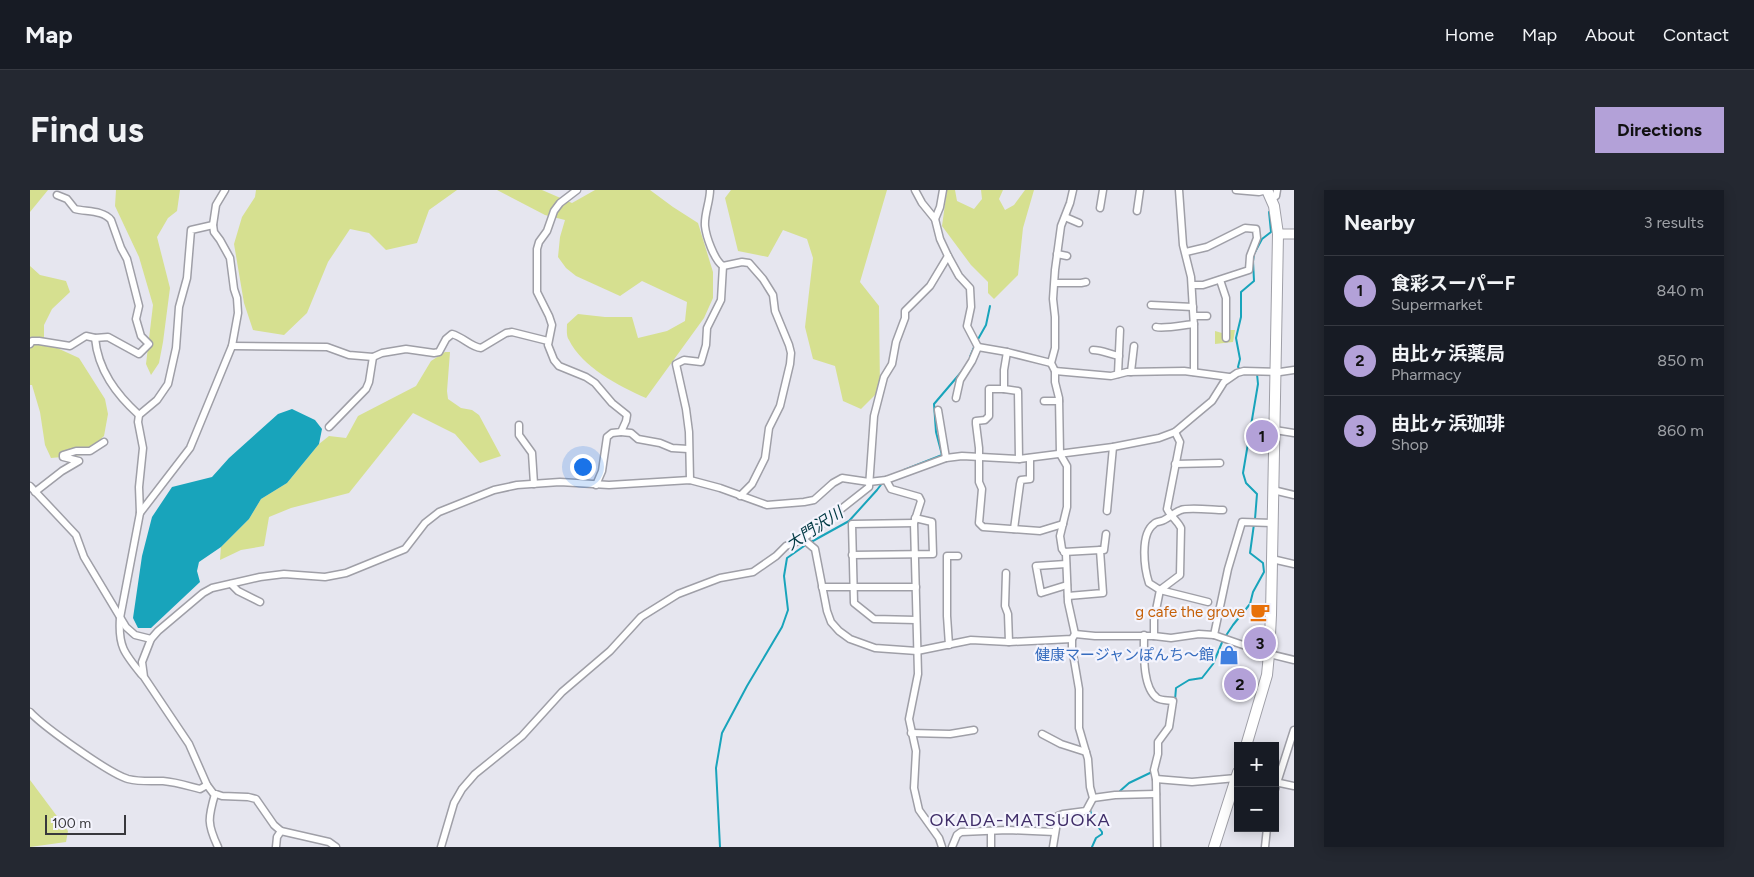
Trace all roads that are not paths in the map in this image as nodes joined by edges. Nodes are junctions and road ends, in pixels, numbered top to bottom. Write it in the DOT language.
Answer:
graph roads {
  1 [pos="225,190"];
  2 [pos="577,190"];
  3 [pos="710,190"];
  4 [pos="915,190"];
  5 [pos="943,190"];
  6 [pos="1073,190"];
  7 [pos="1103,190"];
  8 [pos="1140,190"];
  9 [pos="1180,190"];
  10 [pos="1236,190"];
  11 [pos="1277,190"];
  12 [pos="1268,193"];
  13 [pos="57,195"];
  14 [pos="1100,208"];
  15 [pos="1138,211"];
  16 [pos="1065,217"];
  17 [pos="935,219"];
  18 [pos="1080,223"];
  19 [pos="212,226"];
  20 [pos="1278,234"];
  21 [pos="1294,234"];
  22 [pos="1186,252"];
  23 [pos="1057,254"];
  24 [pos="948,256"];
  25 [pos="1067,256"];
  26 [pos="723,266"];
  27 [pos="1220,280"];
  28 [pos="1086,282"];
  29 [pos="1055,283"];
  30 [pos="1192,285"];
  31 [pos="1151,305"];
  32 [pos="1193,307"];
  33 [pos="1194,316"];
  34 [pos="1207,316"];
  35 [pos="1194,324"];
  36 [pos="1156,328"];
  37 [pos="1120,330"];
  38 [pos="95,338"];
  39 [pos="1226,338"];
  40 [pos="548,341"];
  41 [pos="30,344"];
  42 [pos="232,346"];
  43 [pos="1134,346"];
  44 [pos="978,347"];
  45 [pos="1093,350"];
  46 [pos="1007,352"];
  47 [pos="1119,356"];
  48 [pos="373,357"];
  49 [pos="1051,363"];
  50 [pos="1294,370"];
  51 [pos="1055,371"];
  52 [pos="1131,372"];
  53 [pos="1194,372"];
  54 [pos="1276,372"];
  55 [pos="1118,374"];
  56 [pos="1229,377"];
  57 [pos="1004,389"];
  58 [pos="956,398"];
  59 [pos="1044,401"];
  60 [pos="1059,401"];
  61 [pos="938,410"];
  62 [pos="139,415"];
  63 [pos="519,425"];
  64 [pos="329,427"];
  65 [pos="1275,430"];
  66 [pos="621,432"];
  67 [pos="1175,432"];
  68 [pos="1294,433"];
  69 [pos="104,442"];
  70 [pos="1113,446"];
  71 [pos="688,449"];
  72 [pos="1060,454"];
  73 [pos="979,457"];
  74 [pos="946,458"];
  75 [pos="1030,458"];
  76 [pos="1019,459"];
  77 [pos="1220,463"];
  78 [pos="1175,464"];
  79 [pos="690,480"];
  80 [pos="886,480"];
  81 [pos="870,482"];
  82 [pos="534,484"];
  83 [pos="596,485"];
  84 [pos="30,486"];
  85 [pos="1273,490"];
  86 [pos="35,492"];
  87 [pos="1294,495"];
  88 [pos="740,496"];
  89 [pos="1223,510"];
  90 [pos="1107,511"];
  91 [pos="140,513"];
  92 [pos="1171,516"];
  93 [pos="914,521"];
  94 [pos="1273,523"];
  95 [pos="1063,524"];
  96 [pos="1014,529"];
  97 [pos="1106,534"];
  98 [pos="808,543"];
  99 [pos="1100,550"];
  100 [pos="1064,552"];
  101 [pos="852,555"];
  102 [pos="915,555"];
  103 [pos="958,556"];
  104 [pos="1272,559"];
  105 [pos="1066,564"];
  106 [pos="1294,564"];
  107 [pos="1006,573"];
  108 [pos="232,584"];
  109 [pos="1067,585"];
  110 [pos="822,587"];
  111 [pos="852,587"];
  112 [pos="916,587"];
  113 [pos="1160,590"];
  114 [pos="1068,596"];
  115 [pos="260,602"];
  116 [pos="1208,602"];
  117 [pos="120,618"];
  118 [pos="916,620"];
  119 [pos="1144,635"];
  120 [pos="1214,635"];
  121 [pos="1154,636"];
  122 [pos="1074,637"];
  123 [pos="151,639"];
  124 [pos="1009,642"];
  125 [pos="949,645"];
  126 [pos="917,651"];
  127 [pos="1270,654"];
  128 [pos="1294,660"];
  129 [pos="144,677"];
  130 [pos="30,712"];
  131 [pos="974,730"];
  132 [pos="1294,730"];
  133 [pos="911,733"];
  134 [pos="1042,734"];
  135 [pos="1247,742"];
  136 [pos="1086,752"];
  137 [pos="1155,773"];
  138 [pos="1279,775"];
  139 [pos="1234,776"];
  140 [pos="1234,784"];
  141 [pos="1279,784"];
  142 [pos="207,785"];
  143 [pos="1294,786"];
  144 [pos="215,794"];
  145 [pos="1156,794"];
  146 [pos="1093,798"];
  147 [pos="991,830"];
  148 [pos="281,831"];
  149 [pos="1055,832"];
  150 [pos="1267,832"];
  151 [pos="218,847"];
  152 [pos="276,847"];
  153 [pos="336,847"];
  154 [pos="441,847"];
  155 [pos="942,847"];
  156 [pos="952,847"];
  157 [pos="991,847"];
  158 [pos="1053,847"];
  159 [pos="1157,847"];
  160 [pos="1214,847"];
  161 [pos="1265,847"];
  1 -- 19 [label="street"];
  2 -- 40 [label="street"];
  3 -- 26 [label="street"];
  4 -- 17 [label="street"];
  5 -- 17 [label="street"];
  6 -- 16 [label="street"];
  7 -- 14 [label="street"];
  8 -- 15 [label="street"];
  9 -- 22 [label="street"];
  10 -- 12 [label="street"];
  11 -- 12 [label="street"];
  12 -- 20 [label="highway"];
  13 -- 38 [label="street"];
  16 -- 18 [label="street"];
  16 -- 23 [label="street"];
  17 -- 24 [label="street"];
  19 -- 42 [label="street"];
  19 -- 62 [label="street"];
  20 -- 21 [label="main road"];
  20 -- 54 [label="highway"];
  22 -- 27 [label="street"];
  22 -- 30 [label="street"];
  23 -- 25 [label="street"];
  23 -- 29 [label="street"];
  24 -- 44 [label="street"];
  24 -- 81 [label="street"];
  26 -- 71 [label="street"];
  26 -- 88 [label="street"];
  27 -- 30 [label="street"];
  27 -- 39 [label="street"];
  28 -- 29 [label="street"];
  29 -- 49 [label="street"];
  30 -- 32 [label="street"];
  31 -- 32 [label="street"];
  32 -- 33 [label="street"];
  33 -- 34 [label="street"];
  33 -- 35 [label="street"];
  35 -- 36 [label="street"];
  35 -- 53 [label="street"];
  37 -- 47 [label="street"];
  38 -- 41 [label="street"];
  38 -- 62 [label="street"];
  40 -- 48 [label="street"];
  40 -- 66 [label="street"];
  42 -- 48 [label="street"];
  42 -- 91 [label="street"];
  43 -- 52 [label="street"];
  44 -- 46 [label="street"];
  44 -- 58 [label="street"];
  45 -- 47 [label="street"];
  46 -- 49 [label="street"];
  46 -- 57 [label="street"];
  47 -- 55 [label="street"];
  48 -- 64 [label="street"];
  49 -- 51 [label="street"];
  50 -- 54 [label="street"];
  51 -- 55 [label="street"];
  51 -- 60 [label="street"];
  52 -- 53 [label="street"];
  52 -- 55 [label="street"];
  53 -- 56 [label="street"];
  54 -- 56 [label="street"];
  54 -- 65 [label="highway"];
  56 -- 67 [label="street"];
  57 -- 73 [label="street"];
  57 -- 76 [label="street"];
  59 -- 60 [label="street"];
  60 -- 72 [label="street"];
  61 -- 74 [label="street"];
  62 -- 91 [label="street"];
  63 -- 82 [label="street"];
  65 -- 68 [label="street"];
  65 -- 85 [label="highway"];
  66 -- 71 [label="street"];
  66 -- 83 [label="street"];
  67 -- 70 [label="street"];
  67 -- 78 [label="street"];
  69 -- 86 [label="street"];
  70 -- 72 [label="street"];
  70 -- 90 [label="street"];
  71 -- 79 [label="street"];
  72 -- 75 [label="street"];
  72 -- 95 [label="street"];
  73 -- 74 [label="street"];
  73 -- 76 [label="street"];
  73 -- 96 [label="street"];
  74 -- 80 [label="street"];
  75 -- 76 [label="street"];
  75 -- 96 [label="street"];
  77 -- 78 [label="street"];
  78 -- 92 [label="street"];
  79 -- 83 [label="street"];
  79 -- 88 [label="street"];
  80 -- 81 [label="street"];
  80 -- 93 [label="street"];
  81 -- 88 [label="street"];
  81 -- 98 [label="street"];
  82 -- 83 [label="street"];
  82 -- 108 [label="street"];
  84 -- 86 [label="street"];
  85 -- 87 [label="street"];
  85 -- 94 [label="highway"];
  86 -- 117 [label="street"];
  89 -- 92 [label="street"];
  91 -- 117 [label="street"];
  92 -- 113 [label="street"];
  92 -- 113 [label="street"];
  93 -- 101 [label="street"];
  93 -- 102 [label="street"];
  93 -- 102 [label="street"];
  94 -- 104 [label="highway"];
  94 -- 120 [label="street"];
  95 -- 96 [label="street"];
  95 -- 100 [label="street"];
  97 -- 99 [label="street"];
  98 -- 110 [label="street"];
  98 -- 154 [label="street"];
  99 -- 100 [label="street"];
  99 -- 114 [label="street"];
  100 -- 105 [label="street"];
  101 -- 102 [label="street"];
  101 -- 111 [label="street"];
  102 -- 112 [label="street"];
  103 -- 125 [label="street"];
  104 -- 106 [label="street"];
  104 -- 127 [label="highway"];
  105 -- 109 [label="street"];
  105 -- 109 [label="street"];
  107 -- 124 [label="street"];
  108 -- 115 [label="street"];
  108 -- 123 [label="street"];
  109 -- 114 [label="street"];
  110 -- 111 [label="street"];
  110 -- 126 [label="street"];
  111 -- 112 [label="street"];
  111 -- 118 [label="street"];
  112 -- 118 [label="street"];
  113 -- 116 [label="street"];
  113 -- 121 [label="street"];
  114 -- 122 [label="street"];
  117 -- 123 [label="street"];
  117 -- 129 [label="street"];
  118 -- 126 [label="street"];
  119 -- 121 [label="street"];
  119 -- 122 [label="street"];
  119 -- 137 [label="street"];
  120 -- 121 [label="street"];
  120 -- 127 [label="street"];
  122 -- 124 [label="street"];
  122 -- 136 [label="street"];
  123 -- 129 [label="street"];
  124 -- 125 [label="street"];
  125 -- 126 [label="street"];
  126 -- 133 [label="street"];
  127 -- 128 [label="street"];
  127 -- 135 [label="highway"];
  129 -- 142 [label="street"];
  130 -- 142 [label="street"];
  131 -- 133 [label="street"];
  132 -- 138 [label="street"];
  133 -- 155 [label="street"];
  134 -- 136 [label="street"];
  136 -- 146 [label="street"];
  137 -- 139 [label="street"];
  137 -- 145 [label="street"];
  140 -- 160 [label="highway"];
  141 -- 143 [label="street"];
  142 -- 144 [label="street"];
  144 -- 148 [label="street"];
  144 -- 151 [label="street"];
  145 -- 146 [label="street"];
  145 -- 159 [label="street"];
  146 -- 149 [label="street"];
  147 -- 149 [label="street"];
  147 -- 156 [label="street"];
  147 -- 157 [label="street"];
  148 -- 152 [label="street"];
  148 -- 153 [label="street"];
  149 -- 158 [label="street"];
  150 -- 161 [label="street"];
}
